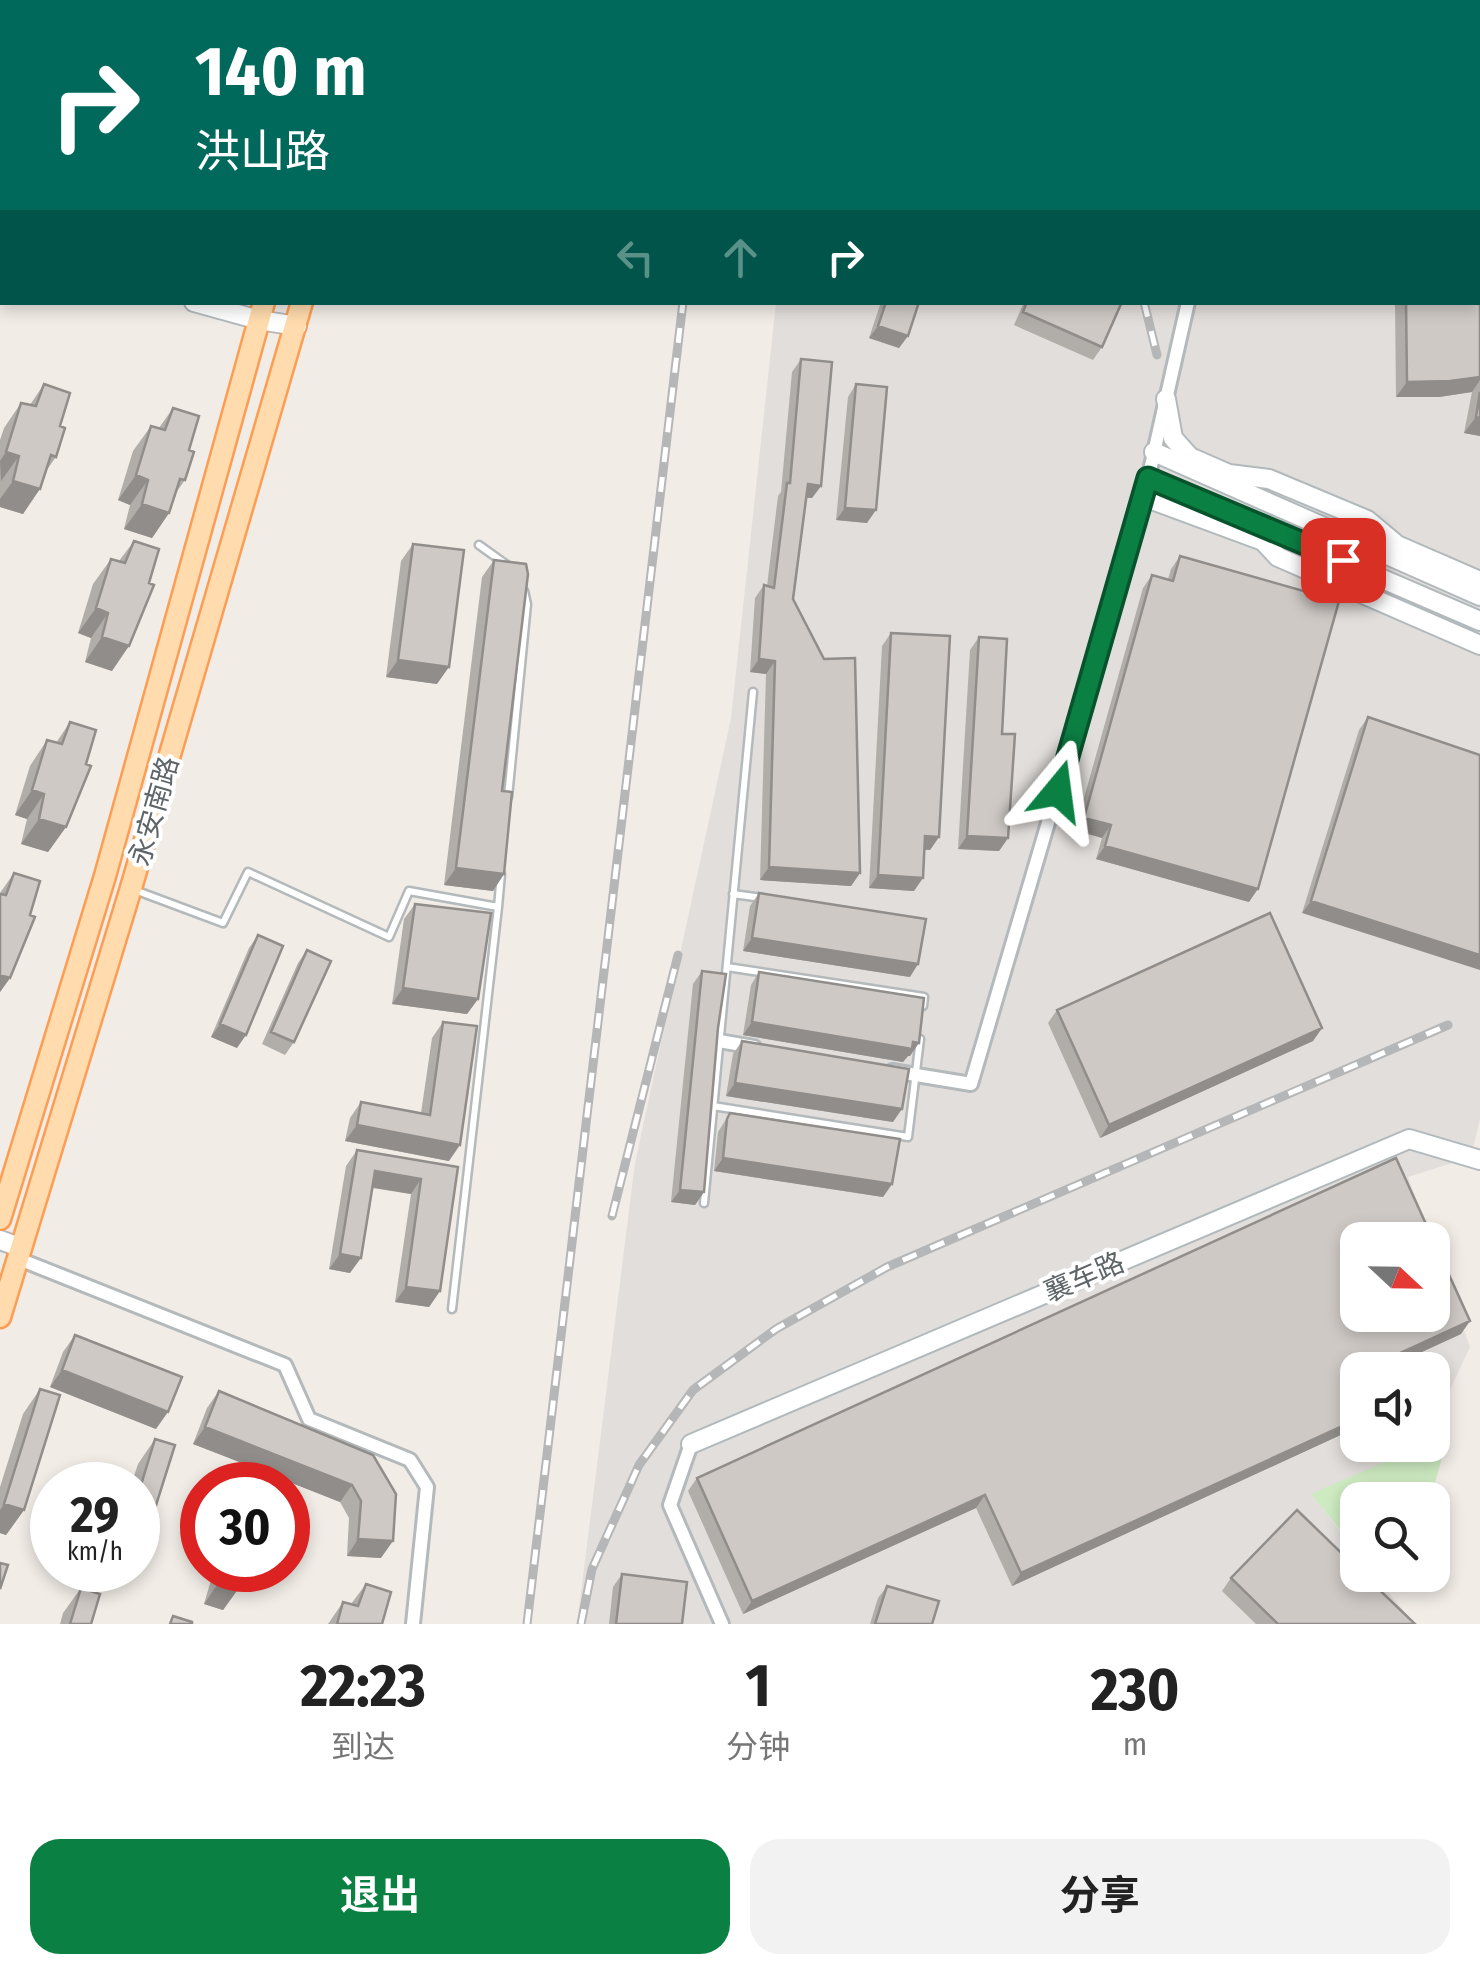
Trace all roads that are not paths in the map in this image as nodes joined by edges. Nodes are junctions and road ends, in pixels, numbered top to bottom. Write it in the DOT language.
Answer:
graph roads {
  1 [pos="216,305"];
  2 [pos="301,305"];
  3 [pos="1187,305"];
  4 [pos="261,311"];
  5 [pos="297,326"];
  6 [pos="1166,399"];
  7 [pos="1154,452"];
  8 [pos="1146,488"];
  9 [pos="479,546"];
  10 [pos="519,573"];
  11 [pos="1480,581"];
  12 [pos="523,588"];
  13 [pos="1480,596"];
  14 [pos="1480,621"];
  15 [pos="1480,645"];
  16 [pos="753,692"];
  17 [pos="507,812"];
  18 [pos="501,869"];
  19 [pos="131,888"];
  20 [pos="734,894"];
  21 [pos="772,899"];
  22 [pos="498,907"];
  23 [pos="726,967"];
  24 [pos="922,1016"];
  25 [pos="920,1036"];
  26 [pos="720,1040"];
  27 [pos="778,1051"];
  28 [pos="877,1068"];
  29 [pos="916,1075"];
  30 [pos="713,1106"];
  31 [pos="1480,1160"];
  32 [pos="704,1203"];
  33 [pos="0,1219"];
  34 [pos="0,1240"];
  35 [pos="14,1260"];
  36 [pos="452,1309"];
  37 [pos="0,1317"];
  38 [pos="691,1444"];
  39 [pos="412,1624"];
  40 [pos="722,1624"];
  1 -- 4 [label="street"];
  2 -- 5 [label="main road, 永安南路"];
  3 -- 6 [label="street"];
  4 -- 5 [label="street"];
  4 -- 33 [label="main road, 永安南路"];
  5 -- 19 [label="main road, 永安南路"];
  6 -- 7 [label="street"];
  6 -- 11 [label="street"];
  7 -- 8 [label="street"];
  7 -- 13 [label="street"];
  8 -- 14 [label="street"];
  8 -- 15 [label="street"];
  8 -- 29 [label="street"];
  9 -- 10 [label="lane"];
  12 -- 17 [label="lane"];
  16 -- 20 [label="lane"];
  18 -- 22 [label="lane"];
  19 -- 22 [label="lane"];
  19 -- 35 [label="main road, 永安南路"];
  20 -- 21 [label="lane"];
  20 -- 23 [label="lane"];
  22 -- 36 [label="lane"];
  23 -- 24 [label="lane"];
  23 -- 26 [label="lane"];
  25 -- 29 [label="lane"];
  26 -- 27 [label="street"];
  26 -- 30 [label="lane"];
  28 -- 29 [label="street"];
  29 -- 30 [label="lane"];
  30 -- 32 [label="lane"];
  31 -- 38 [label="street, 襄车路"];
  34 -- 35 [label="street"];
  35 -- 37 [label="main road, 永安南路"];
  35 -- 39 [label="street"];
  38 -- 40 [label="street"];
}
